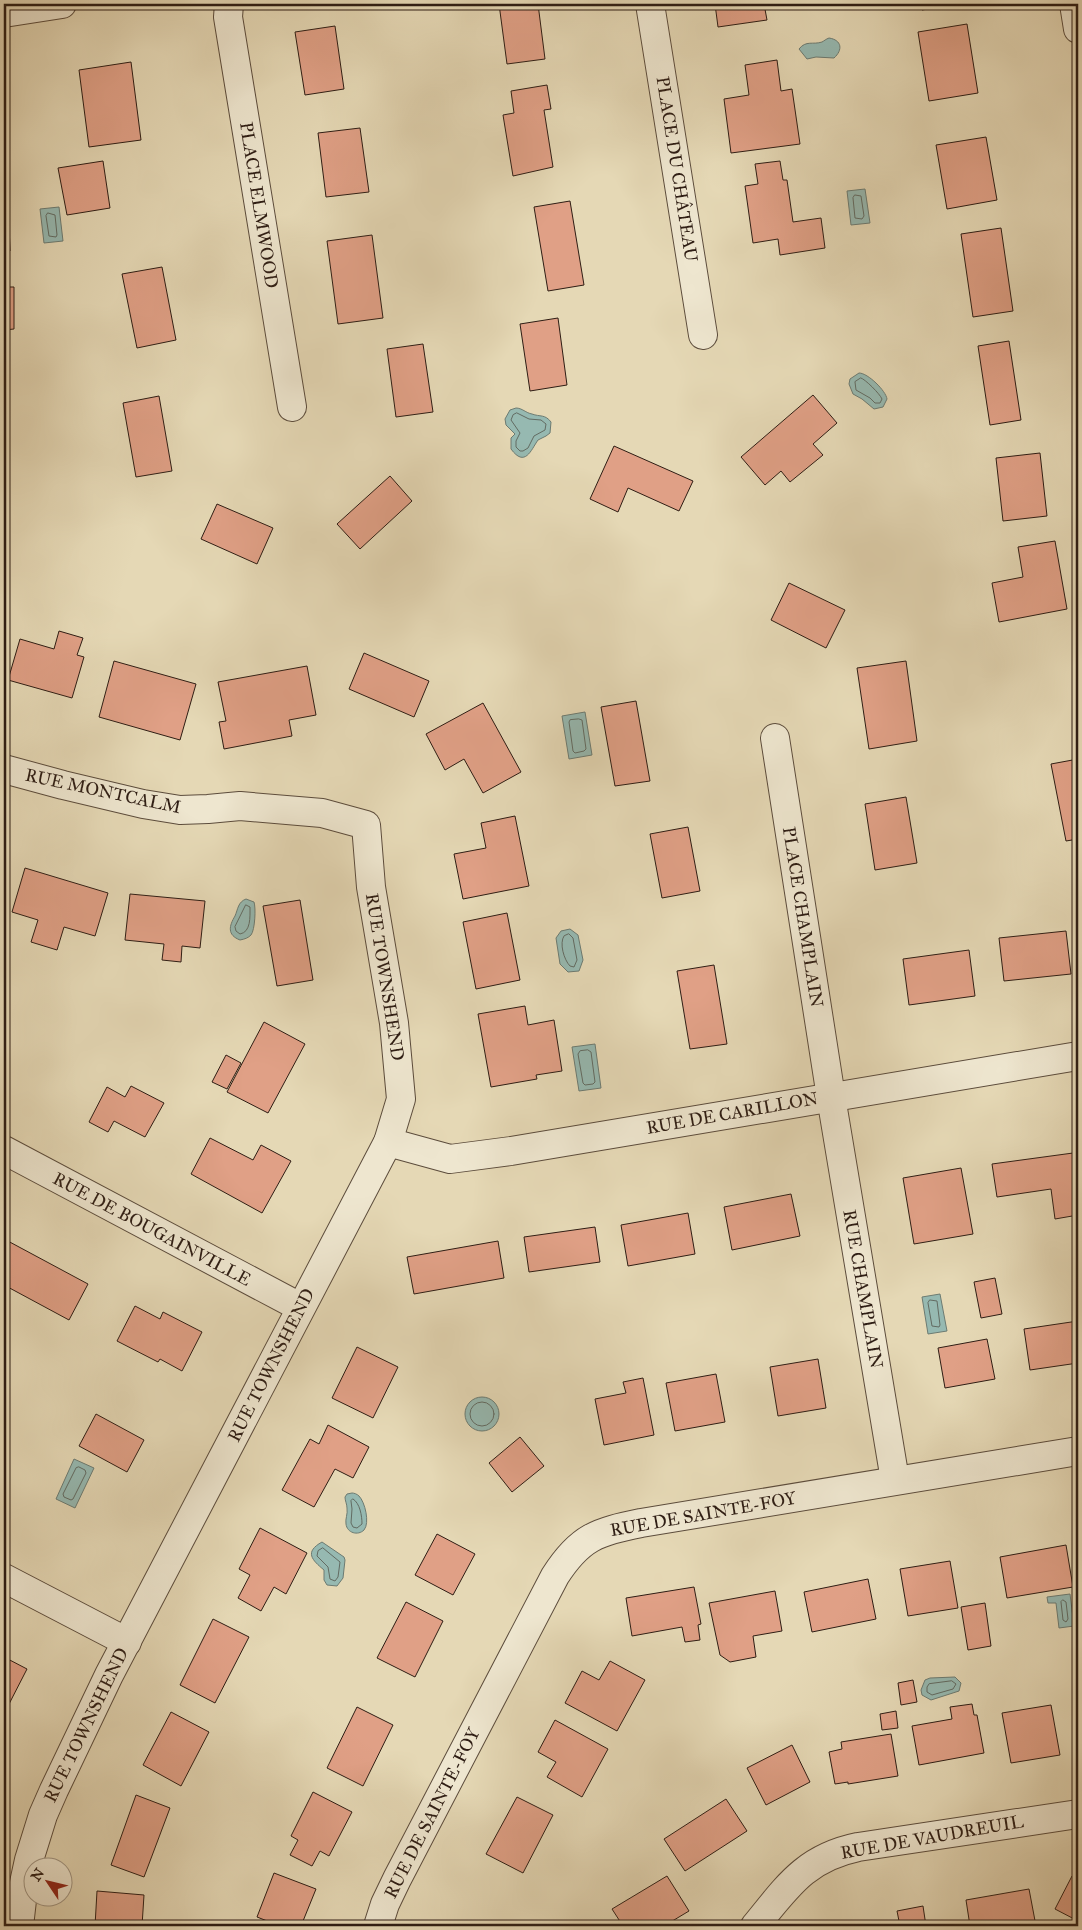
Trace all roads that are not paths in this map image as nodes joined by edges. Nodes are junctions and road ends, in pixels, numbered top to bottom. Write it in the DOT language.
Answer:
graph roads {
  1 [pos="62,4"];
  2 [pos="229,4"];
  3 [pos="650,4"];
  4 [pos="1074,4"];
  5 [pos="4,13"];
  6 [pos="1078,29"];
  7 [pos="703,335"];
  8 [pos="292,407"];
  9 [pos="775,738"];
  10 [pos="4,769"];
  11 [pos="322,813"];
  12 [pos="1078,1056"];
  13 [pos="831,1097"];
  14 [pos="388,1142"];
  15 [pos="4,1150"];
  16 [pos="300,1307"];
  17 [pos="1078,1451"];
  18 [pos="895,1480"];
  19 [pos="4,1578"];
  20 [pos="126,1642"];
  21 [pos="1078,1814"];
  22 [pos="19,1926"];
  23 [pos="378,1926"];
  24 [pos="755,1926"];
  1 -- 5 [label="street"];
  2 -- 8 [label="street, PLACE ELMWOOD"];
  3 -- 7 [label="street, PLACE DU CHÂTEAU"];
  4 -- 6 [label="street"];
  9 -- 13 [label="street, PLACE CHAMPLAIN"];
  10 -- 11 [label="street, RUE MONTCALM"];
  11 -- 14 [label="street, RUE TOWNSHEND"];
  12 -- 13 [label="street, RUE DE CARILLON"];
  13 -- 14 [label="street, RUE DE CARILLON"];
  13 -- 18 [label="street, RUE CHAMPLAIN"];
  14 -- 16 [label="street, RUE TOWNSHEND"];
  15 -- 16 [label="street, RUE DE BOUGAINVILLE"];
  16 -- 20 [label="street, RUE TOWNSHEND"];
  17 -- 18 [label="street, RUE DE SAINTE-FOY"];
  18 -- 23 [label="street, RUE DE SAINTE-FOY"];
  19 -- 20 [label="street"];
  20 -- 22 [label="street, RUE TOWNSHEND"];
  21 -- 24 [label="street, RUE DE VAUDREUIL"];
}
